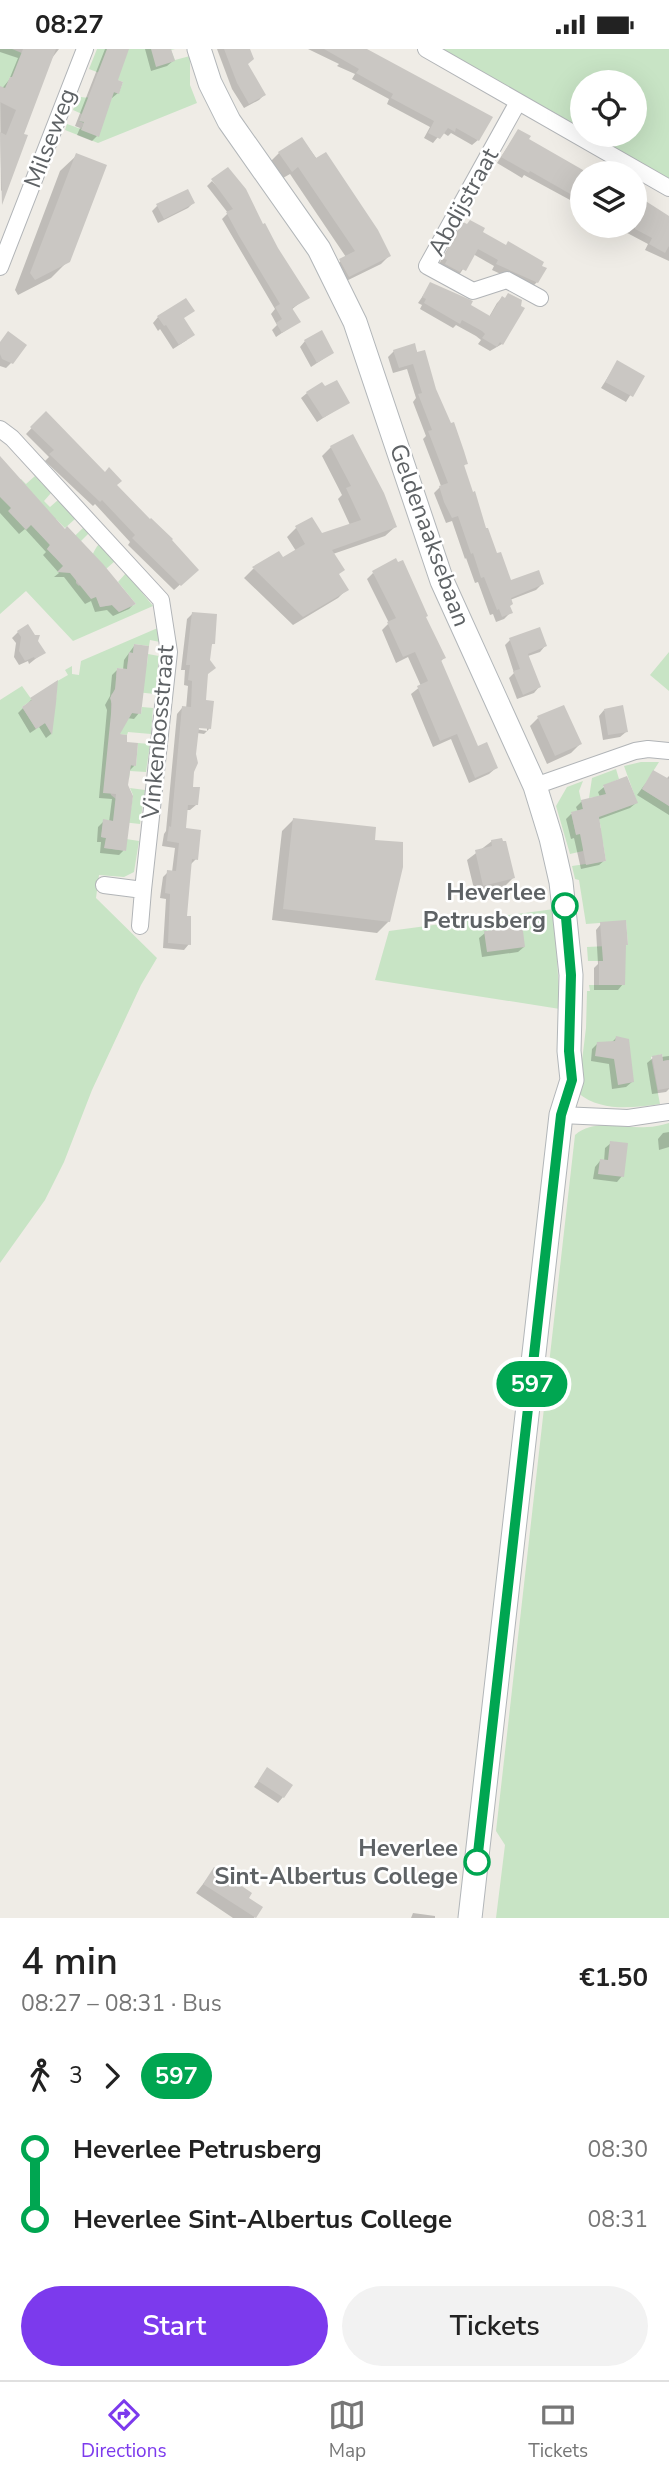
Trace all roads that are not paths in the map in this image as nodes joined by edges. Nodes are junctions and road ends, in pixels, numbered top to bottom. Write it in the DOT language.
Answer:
graph roads {
  1 [pos="85,49"];
  2 [pos="199,49"];
  3 [pos="426,49"];
  4 [pos="518,102"];
  5 [pos="669,188"];
  6 [pos="0,267"];
  7 [pos="540,299"];
  8 [pos="0,429"];
  9 [pos="669,751"];
  10 [pos="535,786"];
  11 [pos="104,885"];
  12 [pos="143,890"];
  13 [pos="140,926"];
  14 [pos="669,1112"];
  15 [pos="561,1115"];
  16 [pos="470,1918"];
  1 -- 6 [label="street, Milseweg"];
  2 -- 10 [label="street, Geldenaaksebaan"];
  3 -- 4 [label="street"];
  4 -- 5 [label="street"];
  4 -- 7 [label="street, Abdijstraat"];
  8 -- 12 [label="street, Vinkenbosstraat"];
  9 -- 10 [label="street"];
  10 -- 15 [label="street, Geldenaaksebaan"];
  11 -- 12 [label="street"];
  12 -- 13 [label="street, Vinkenbosstraat"];
  14 -- 15 [label="street"];
  15 -- 16 [label="street, Geldenaaksebaan"];
}
